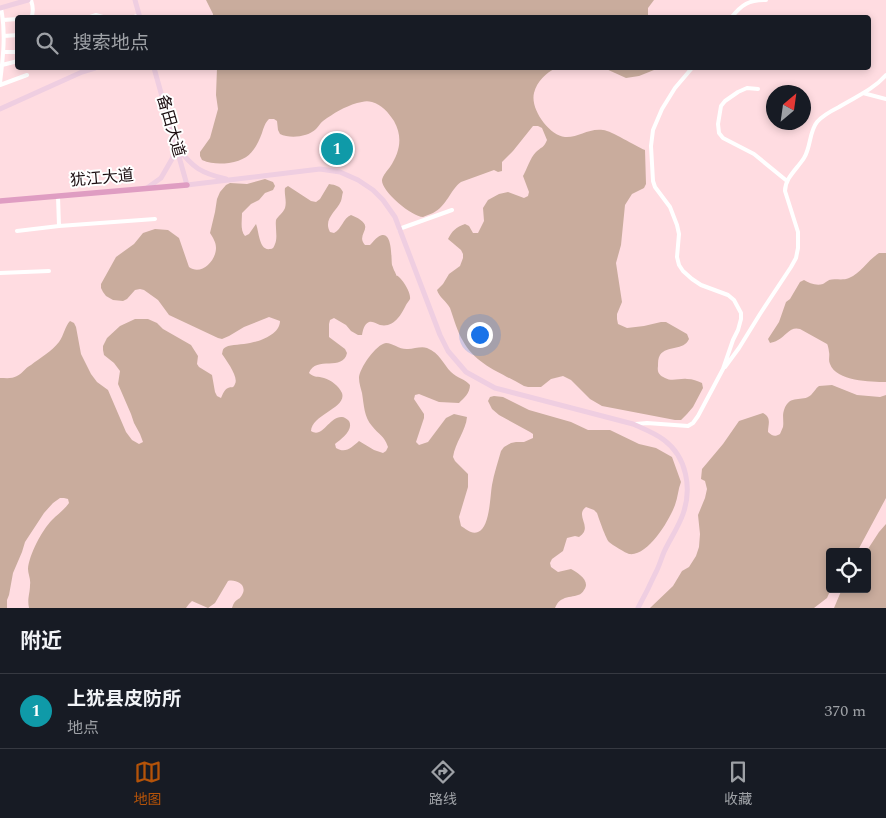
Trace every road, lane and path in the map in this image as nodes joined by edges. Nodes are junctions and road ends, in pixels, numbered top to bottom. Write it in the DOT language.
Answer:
graph roads {
  1 [pos="30,0"];
  2 [pos="135,0"];
  3 [pos="766,0"];
  4 [pos="0,8"];
  5 [pos="32,15"];
  6 [pos="140,15"];
  7 [pos="733,15"];
  8 [pos="15,19"];
  9 [pos="3,20"];
  10 [pos="15,35"];
  11 [pos="4,36"];
  12 [pos="3,52"];
  13 [pos="15,52"];
  14 [pos="15,62"];
  15 [pos="2,65"];
  16 [pos="88,70"];
  17 [pos="155,70"];
  18 [pos="690,70"];
  19 [pos="27,75"];
  20 [pos="886,75"];
  21 [pos="0,84"];
  22 [pos="758,89"];
  23 [pos="863,93"];
  24 [pos="886,99"];
  25 [pos="0,109"];
  26 [pos="176,146"];
  27 [pos="229,180"];
  28 [pos="788,181"];
  29 [pos="187,185"];
  30 [pos="147,188"];
  31 [pos="58,196"];
  32 [pos="0,202"];
  33 [pos="452,210"];
  34 [pos="155,219"];
  35 [pos="59,226"];
  36 [pos="400,229"];
  37 [pos="17,231"];
  38 [pos="49,271"];
  39 [pos="0,273"];
  40 [pos="723,369"];
  41 [pos="634,424"];
  42 [pos="638,608"];
  1 -- 4 [label="main road"];
  1 -- 5 [label="street"];
  2 -- 6 [label="main road"];
  3 -- 7 [label="street"];
  4 -- 9 [label="street"];
  8 -- 9 [label="street"];
  9 -- 11 [label="street"];
  10 -- 11 [label="street"];
  11 -- 12 [label="street"];
  12 -- 13 [label="street"];
  12 -- 15 [label="street"];
  14 -- 15 [label="street"];
  15 -- 21 [label="street"];
  16 -- 25 [label="main road"];
  17 -- 26 [label="main road, 备田大道"];
  18 -- 40 [label="street"];
  19 -- 21 [label="street"];
  20 -- 23 [label="street"];
  22 -- 28 [label="street"];
  23 -- 24 [label="street"];
  23 -- 28 [label="street"];
  26 -- 27 [label="main road"];
  26 -- 29 [label="main road, 备田大道"];
  26 -- 30 [label="main road"];
  27 -- 29 [label="main road"];
  27 -- 36 [label="main road"];
  28 -- 40 [label="street"];
  29 -- 30 [label="main road, 犹江大道"];
  30 -- 31 [label="main road, 犹江大道"];
  31 -- 32 [label="main road, 犹江大道"];
  31 -- 35 [label="street"];
  33 -- 36 [label="street"];
  34 -- 35 [label="street"];
  35 -- 37 [label="street"];
  36 -- 41 [label="main road"];
  38 -- 39 [label="street"];
  40 -- 41 [label="street"];
  41 -- 42 [label="main road"];
}
